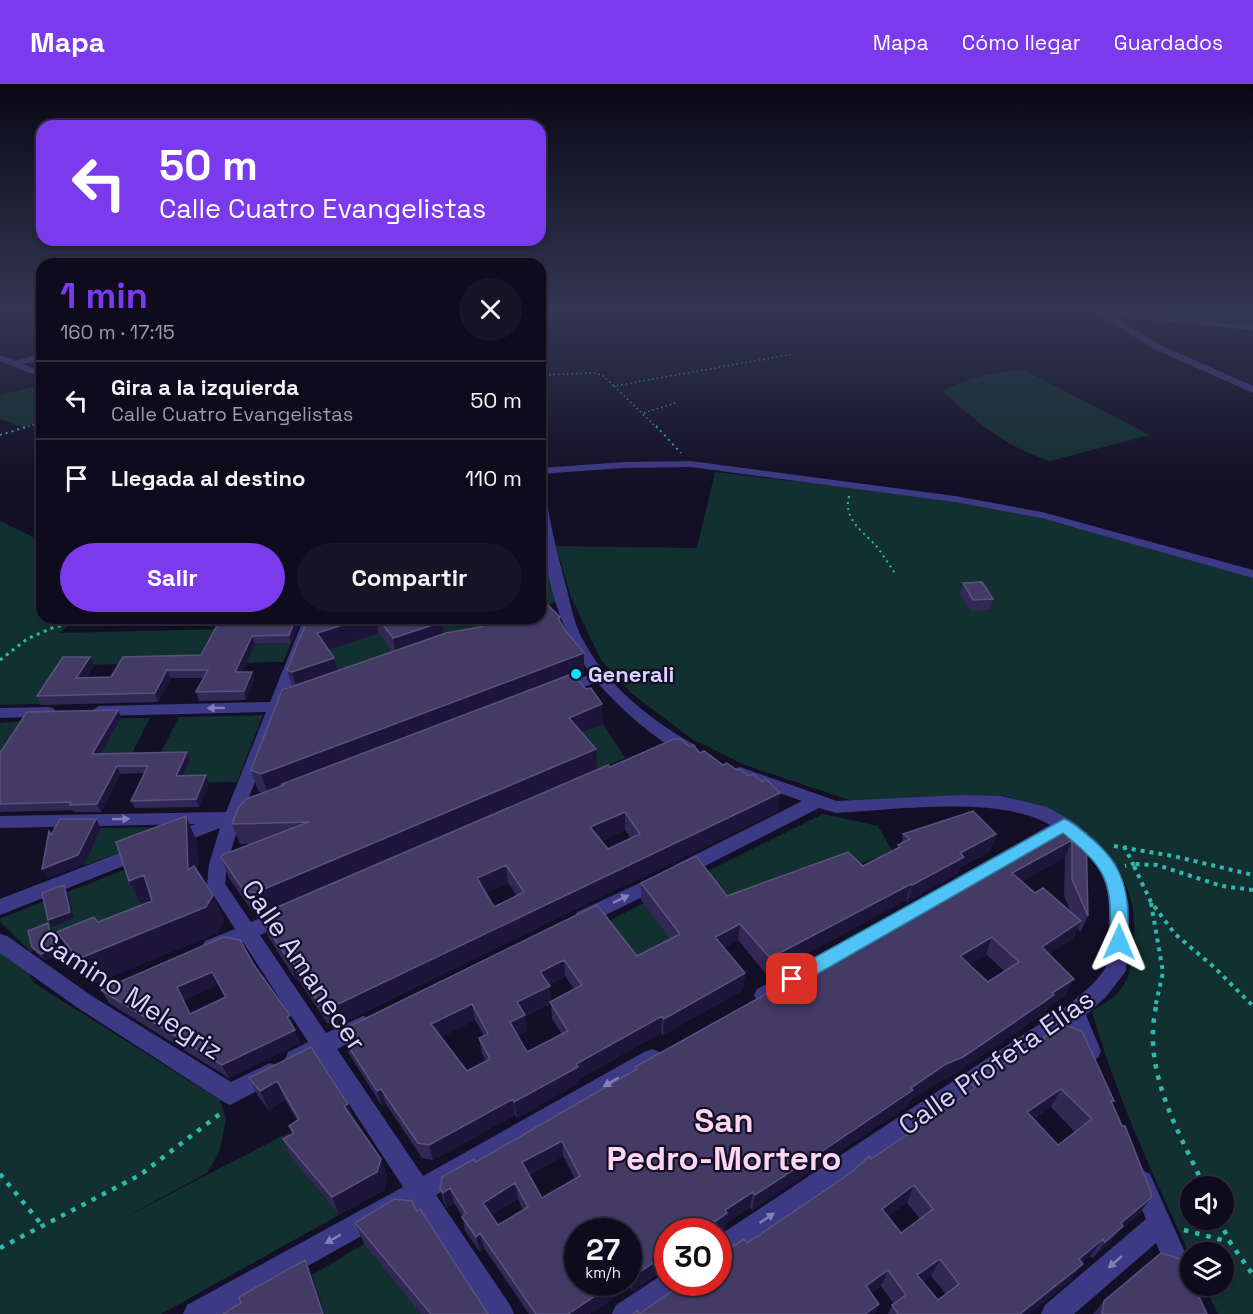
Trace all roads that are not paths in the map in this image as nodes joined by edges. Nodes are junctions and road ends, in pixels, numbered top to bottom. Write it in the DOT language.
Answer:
graph roads {
  1 [pos="19,366"];
  2 [pos="1197,366"];
  3 [pos="36,373"];
  4 [pos="1253,390"];
  5 [pos="546,471"];
  6 [pos="546,539"];
  7 [pos="1253,574"];
  8 [pos="311,624"];
  9 [pos="599,676"];
  10 [pos="552,694"];
  11 [pos="292,701"];
  12 [pos="275,707"];
  13 [pos="0,713"];
  14 [pos="678,743"];
  15 [pos="658,752"];
  16 [pos="706,757"];
  17 [pos="725,766"];
  18 [pos="827,804"];
  19 [pos="254,808"];
  20 [pos="233,816"];
  21 [pos="0,822"];
  22 [pos="1064,825"];
  23 [pos="948,891"];
  24 [pos="0,907"];
  25 [pos="298,909"];
  26 [pos="906,914"];
  27 [pos="565,927"];
  28 [pos="247,932"];
  29 [pos="0,942"];
  30 [pos="195,955"];
  31 [pos="111,991"];
  32 [pos="86,1002"];
  33 [pos="750,1003"];
  34 [pos="1074,1012"];
  35 [pos="383,1016"];
  36 [pos="323,1045"];
  37 [pos="667,1050"];
  38 [pos="1100,1075"];
  39 [pos="1134,1160"];
  40 [pos="421,1190"];
  41 [pos="1159,1224"];
  42 [pos="732,1242"];
  43 [pos="1180,1271"];
  44 [pos="654,1294"];
  45 [pos="196,1314"];
  46 [pos="501,1314"];
  47 [pos="625,1314"];
  48 [pos="1053,1314"];
  1 -- 3 [label="street"];
  2 -- 4 [label="street"];
  5 -- 7 [label="street"];
  6 -- 9 [label="street"];
  8 -- 12 [label="street, Calle Amanecer"];
  9 -- 10 [label="street"];
  9 -- 14 [label="street"];
  11 -- 12 [label="street"];
  12 -- 13 [label="street, one-way"];
  12 -- 20 [label="street, Calle Amanecer"];
  14 -- 15 [label="street"];
  14 -- 16 [label="street"];
  17 -- 18 [label="street"];
  18 -- 22 [label="street, Calle Profeta Elías"];
  27 -- 18 [label="street, one-way"];
  19 -- 20 [label="street"];
  21 -- 20 [label="street, one-way"];
  20 -- 24 [label="street"];
  20 -- 28 [label="street, Calle Amanecer"];
  22 -- 23 [label="street"];
  22 -- 34 [label="street, Calle Profeta Elías"];
  25 -- 28 [label="street"];
  26 -- 33 [label="street"];
  28 -- 30 [label="street"];
  28 -- 36 [label="street, Calle Amanecer"];
  29 -- 32 [label="street, Camino Melegriz"];
  31 -- 32 [label="street"];
  32 -- 36 [label="street, Camino Melegriz"];
  34 -- 38 [label="street"];
  42 -- 34 [label="street, Calle Profeta Elías, one-way"];
  35 -- 36 [label="street"];
  36 -- 40 [label="street, Calle Amanecer"];
  37 -- 40 [label="street, one-way"];
  39 -- 41 [label="street"];
  40 -- 45 [label="street, one-way"];
  40 -- 46 [label="street, Calle Amanecer"];
  41 -- 43 [label="street"];
  41 -- 48 [label="street, one-way"];
  44 -- 47 [label="street"];
}
